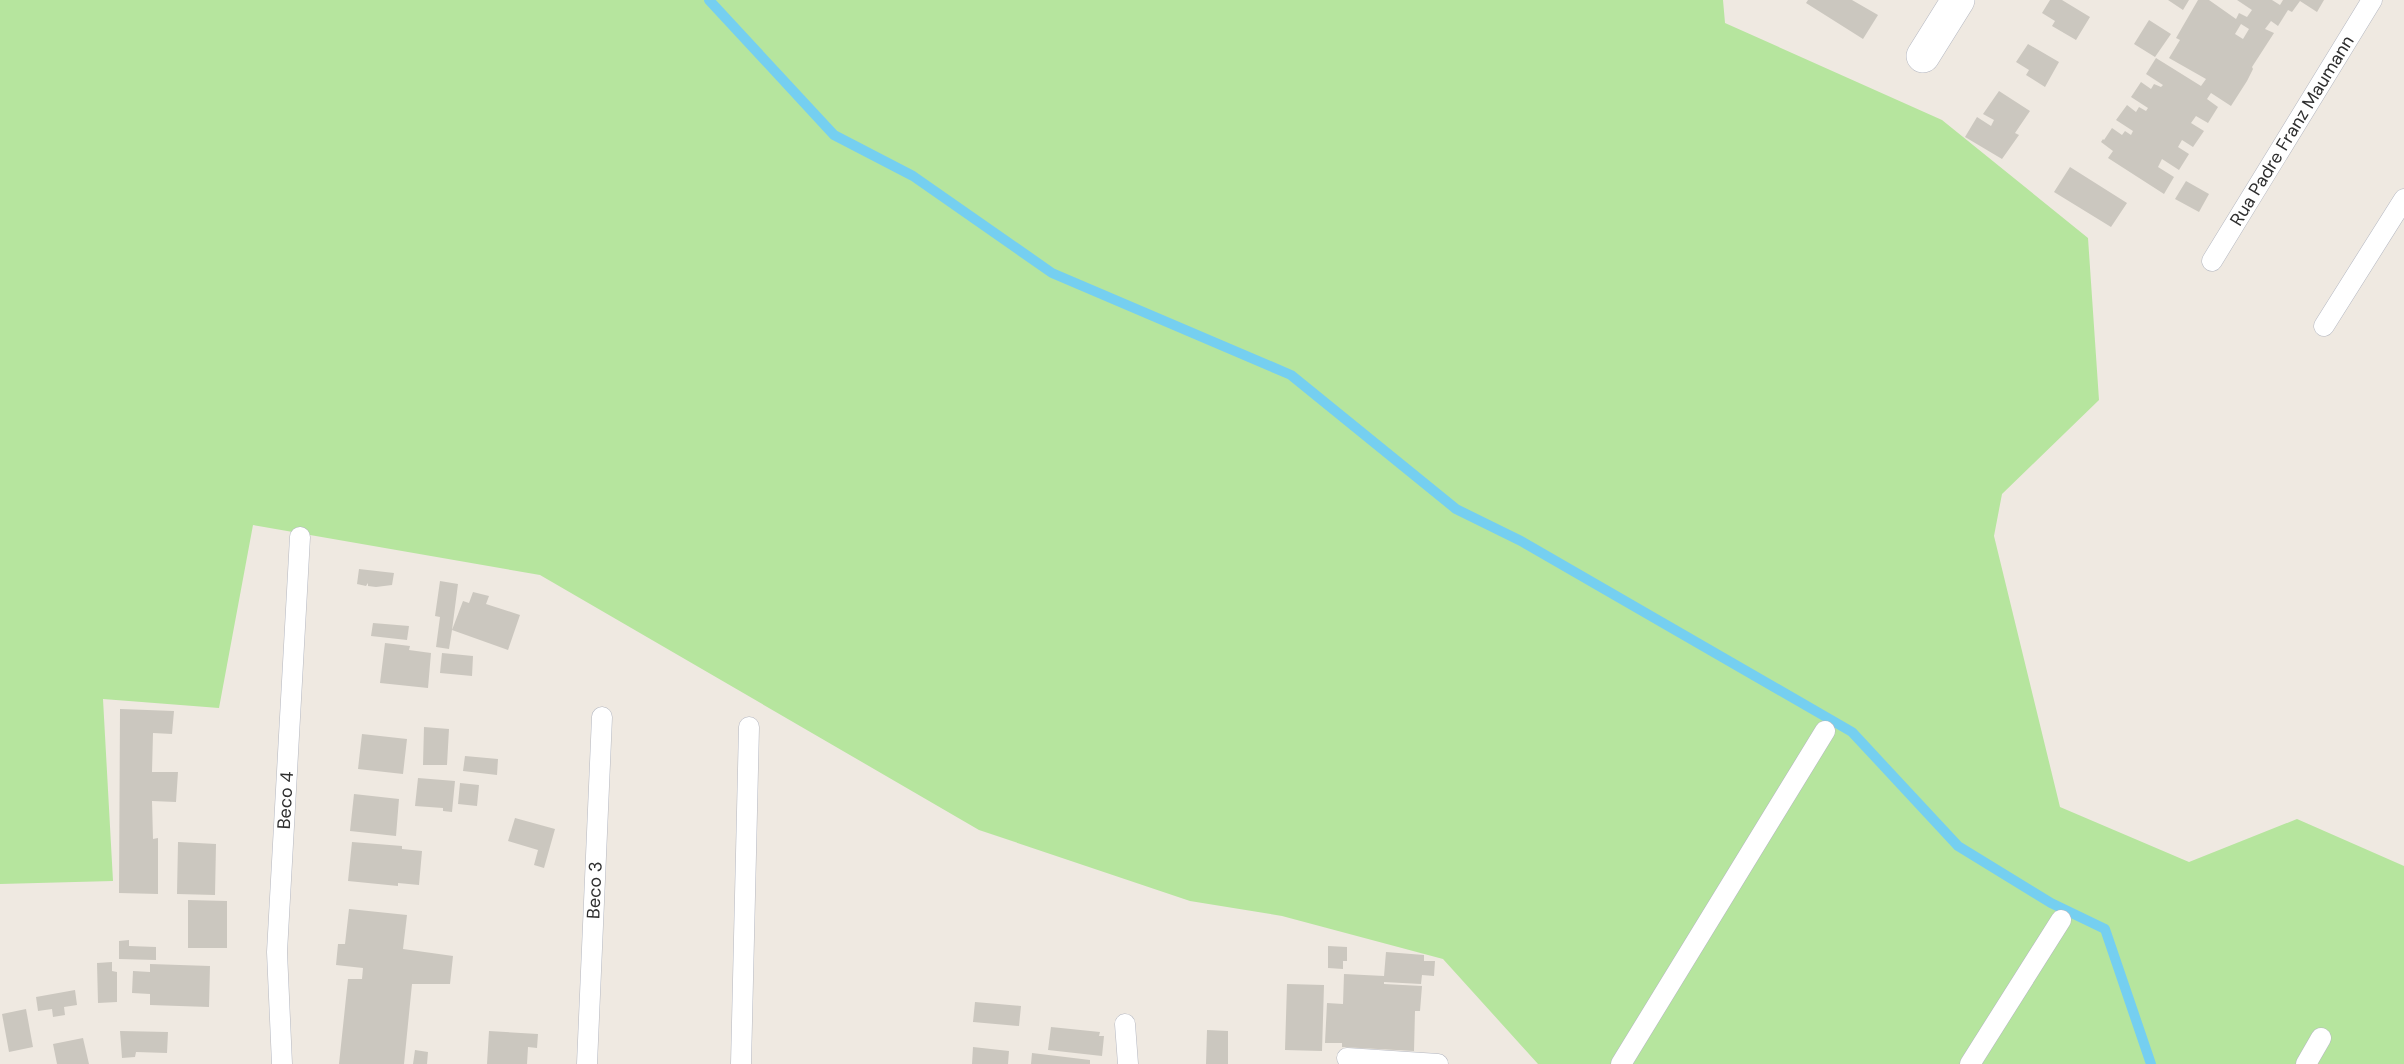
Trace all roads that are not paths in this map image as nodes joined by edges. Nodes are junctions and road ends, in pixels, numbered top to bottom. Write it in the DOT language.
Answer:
graph roads {
  1 [pos="1958,0"];
  2 [pos="2372,0"];
  3 [pos="1923,57"];
  4 [pos="2404,199"];
  5 [pos="2212,261"];
  6 [pos="2324,326"];
  7 [pos="300,537"];
  8 [pos="602,717"];
  9 [pos="749,727"];
  10 [pos="1825,731"];
  11 [pos="2061,920"];
  12 [pos="1125,1024"];
  13 [pos="2321,1038"];
  14 [pos="1347,1058"];
  15 [pos="282,1064"];
  16 [pos="587,1064"];
  17 [pos="741,1064"];
  18 [pos="1128,1064"];
  19 [pos="1438,1064"];
  20 [pos="1621,1064"];
  21 [pos="1970,1064"];
  22 [pos="2306,1064"];
  1 -- 3 [label="street"];
  2 -- 5 [label="lane, Rua Padre Franz Maumann"];
  4 -- 6 [label="lane"];
  7 -- 15 [label="lane, Beco 4"];
  8 -- 16 [label="lane, Beco 3"];
  9 -- 17 [label="lane"];
  10 -- 20 [label="lane"];
  11 -- 21 [label="lane"];
  12 -- 18 [label="lane"];
  13 -- 22 [label="lane"];
  14 -- 19 [label="lane"];
}
